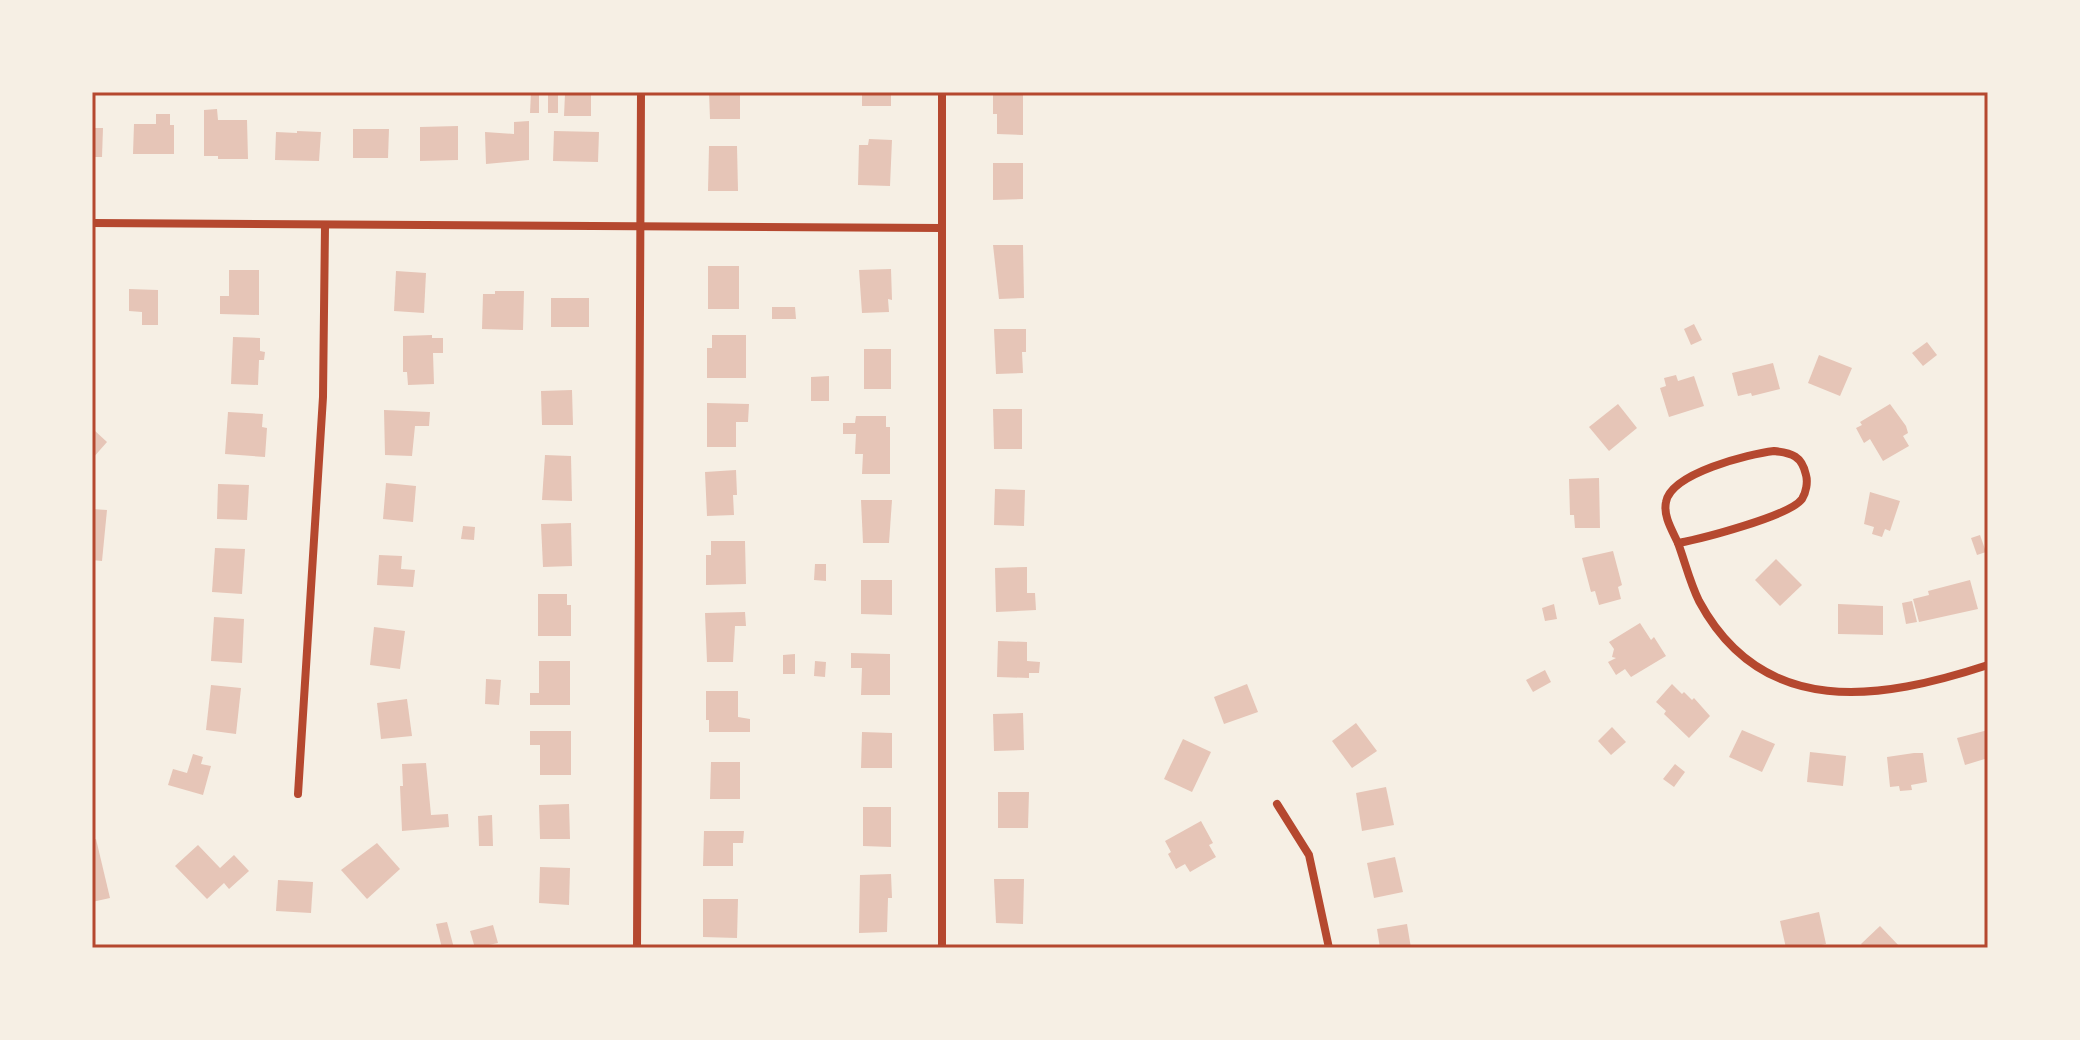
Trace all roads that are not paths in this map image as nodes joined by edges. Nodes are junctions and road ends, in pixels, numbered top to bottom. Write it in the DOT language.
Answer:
graph roads {
  1 [pos="641,92"];
  2 [pos="942,92"];
  3 [pos="92,223"];
  4 [pos="325,226"];
  5 [pos="641,227"];
  6 [pos="942,228"];
  7 [pos="1678,543"];
  8 [pos="1988,665"];
  9 [pos="298,794"];
  10 [pos="1277,804"];
  11 [pos="637,948"];
  12 [pos="942,948"];
  13 [pos="1329,948"];
  1 -- 5 [label="street"];
  2 -- 6 [label="street"];
  3 -- 4 [label="street"];
  4 -- 5 [label="street"];
  4 -- 9 [label="street"];
  5 -- 6 [label="street"];
  5 -- 11 [label="street"];
  6 -- 12 [label="street"];
  7 -- 7 [label="street"];
  7 -- 8 [label="street"];
  10 -- 13 [label="street"];
}
